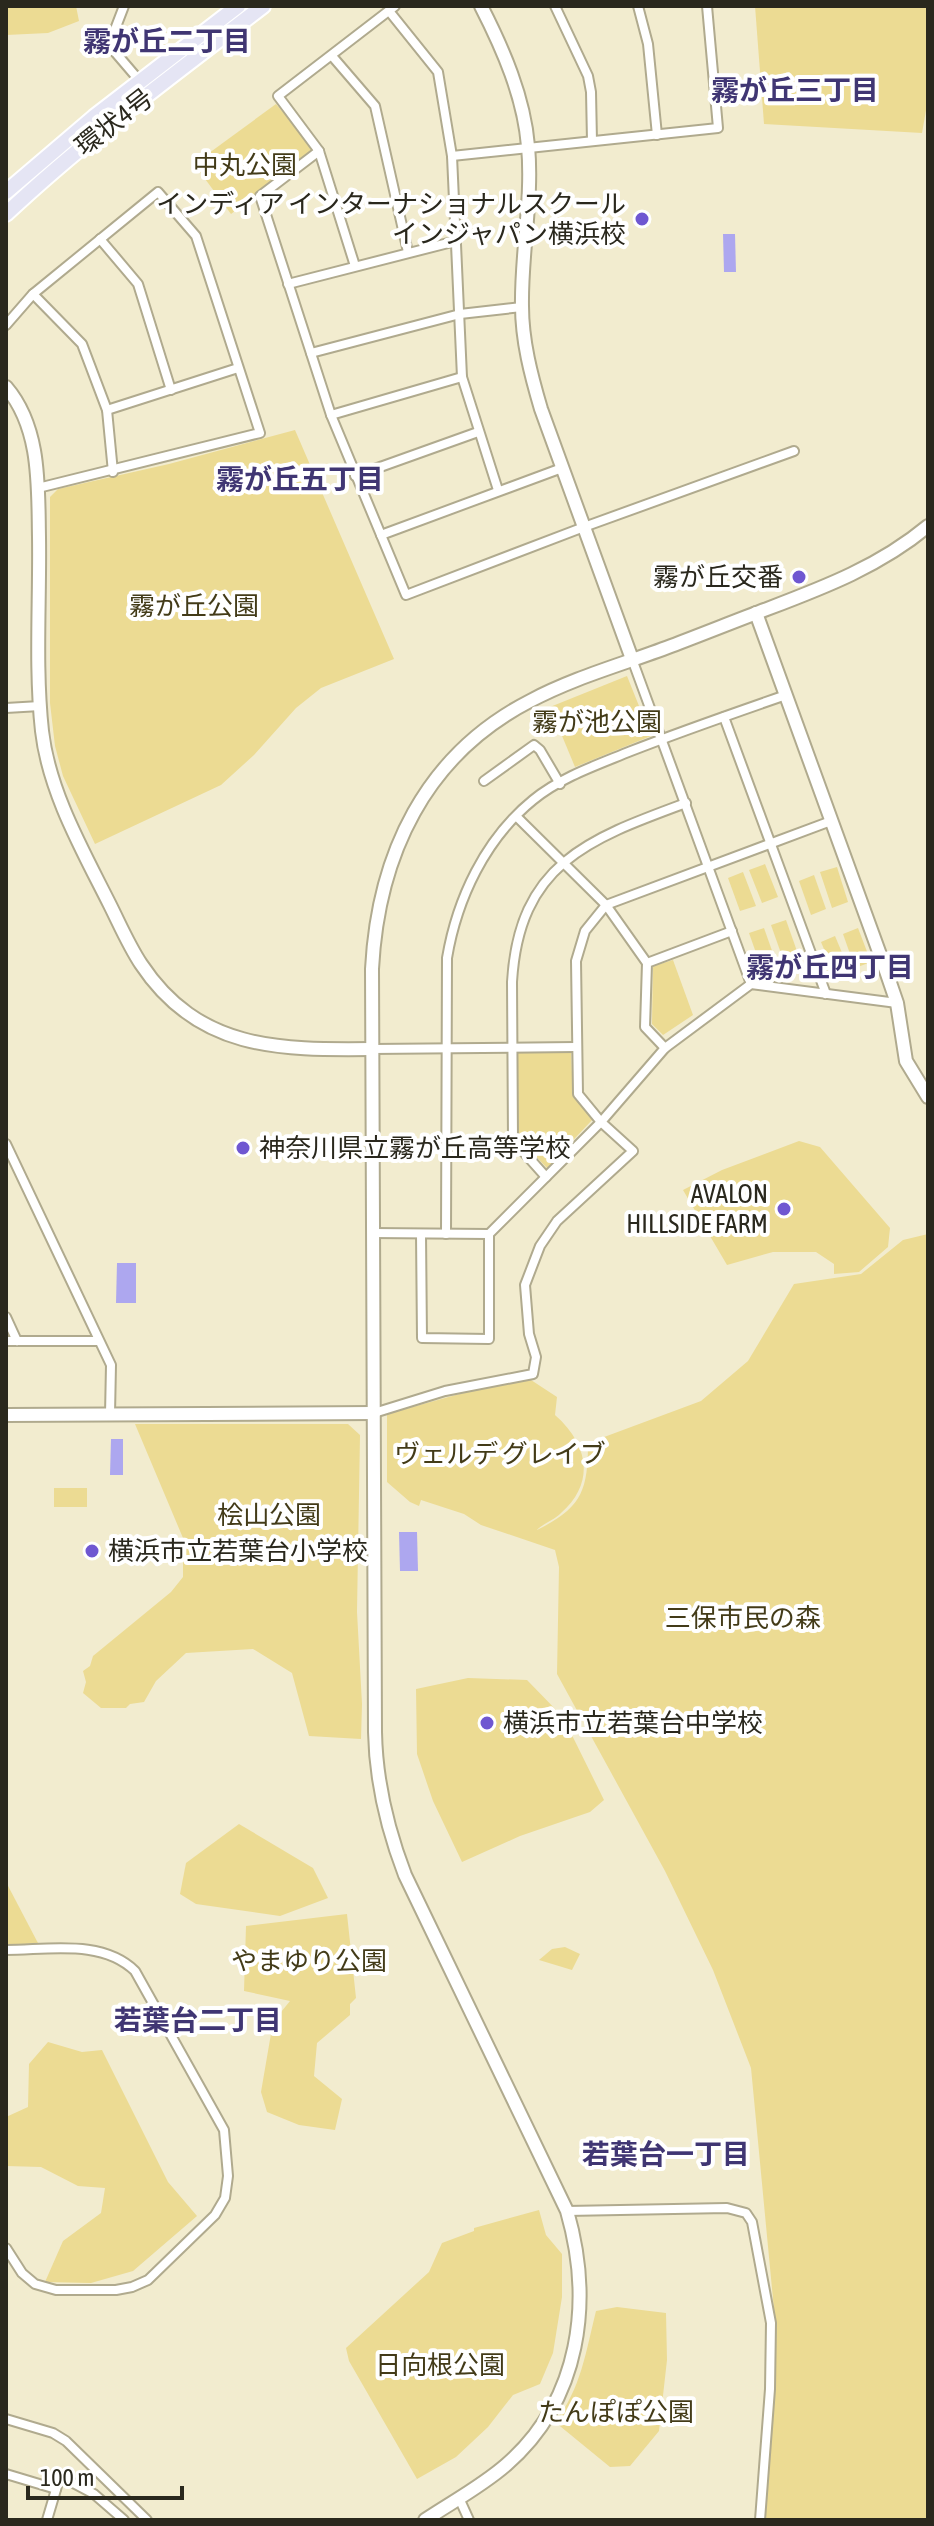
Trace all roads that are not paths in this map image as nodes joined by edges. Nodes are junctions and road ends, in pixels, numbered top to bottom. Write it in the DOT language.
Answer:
graph roads {
  1 [pos="124,6"];
  2 [pos="238,6"];
  3 [pos="263,6"];
  4 [pos="481,6"];
  5 [pos="555,6"];
  6 [pos="638,6"];
  7 [pos="707,6"];
  8 [pos="392,8"];
  9 [pos="332,56"];
  10 [pos="145,88"];
  11 [pos="657,135"];
  12 [pos="592,141"];
  13 [pos="528,148"];
  14 [pos="319,151"];
  15 [pos="452,156"];
  16 [pos="6,192"];
  17 [pos="6,214"];
  18 [pos="100,239"];
  19 [pos="456,241"];
  20 [pos="408,252"];
  21 [pos="355,266"];
  22 [pos="288,284"];
  23 [pos="33,294"];
  24 [pos="522,307"];
  25 [pos="460,314"];
  26 [pos="6,325"];
  27 [pos="311,353"];
  28 [pos="238,368"];
  29 [pos="462,377"];
  30 [pos="6,387"];
  31 [pos="171,390"];
  32 [pos="107,410"];
  33 [pos="331,415"];
  34 [pos="478,432"];
  35 [pos="794,451"];
  36 [pos="562,468"];
  37 [pos="113,472"];
  38 [pos="355,476"];
  39 [pos="38,488"];
  40 [pos="498,490"];
  41 [pos="928,526"];
  42 [pos="584,527"];
  43 [pos="381,535"];
  44 [pos="756,613"];
  45 [pos="632,659"];
  46 [pos="786,695"];
  47 [pos="40,706"];
  48 [pos="9,707"];
  49 [pos="724,717"];
  50 [pos="663,739"];
  51 [pos="484,781"];
  52 [pos="560,784"];
  53 [pos="686,803"];
  54 [pos="517,817"];
  55 [pos="831,821"];
  56 [pos="771,843"];
  57 [pos="562,863"];
  58 [pos="709,866"];
  59 [pos="606,905"];
  60 [pos="732,931"];
  61 [pos="647,963"];
  62 [pos="751,984"];
  63 [pos="826,994"];
  64 [pos="897,1003"];
  65 [pos="446,1047"];
  66 [pos="576,1047"];
  67 [pos="511,1048"];
  68 [pos="665,1048"];
  69 [pos="372,1049"];
  70 [pos="928,1097"];
  71 [pos="601,1122"];
  72 [pos="6,1144"];
  73 [pos="546,1177"];
  74 [pos="373,1233"];
  75 [pos="421,1234"];
  76 [pos="446,1234"];
  77 [pos="489,1234"];
  78 [pos="6,1317"];
  79 [pos="6,1341"];
  80 [pos="17,1341"];
  81 [pos="98,1341"];
  82 [pos="374,1413"];
  83 [pos="110,1414"];
  84 [pos="6,1415"];
  85 [pos="6,1950"];
  86 [pos="567,2211"];
  87 [pos="6,2248"];
  88 [pos="6,2419"];
  89 [pos="6,2474"];
  90 [pos="56,2489"];
  91 [pos="459,2498"];
  92 [pos="50,2519"];
  93 [pos="124,2520"];
  94 [pos="147,2520"];
  95 [pos="425,2520"];
  96 [pos="469,2520"];
  97 [pos="760,2520"];
  1 -- 10 [label="street"];
  2 -- 10 [label="main road, 環状4号"];
  3 -- 10 [label="main road, 環状4号"];
  4 -- 13 [label="street"];
  5 -- 12 [label="street"];
  6 -- 11 [label="street"];
  7 -- 11 [label="street"];
  8 -- 9 [label="street"];
  8 -- 15 [label="street"];
  9 -- 14 [label="street"];
  9 -- 20 [label="street"];
  10 -- 16 [label="main road, 環状4号"];
  10 -- 17 [label="main road, 環状4号"];
  11 -- 12 [label="street"];
  12 -- 13 [label="street"];
  13 -- 15 [label="street"];
  13 -- 24 [label="street"];
  14 -- 21 [label="street"];
  14 -- 22 [label="street"];
  15 -- 19 [label="street"];
  18 -- 23 [label="street"];
  18 -- 28 [label="street"];
  18 -- 31 [label="street"];
  19 -- 20 [label="street"];
  19 -- 25 [label="street"];
  20 -- 21 [label="street"];
  21 -- 22 [label="street"];
  22 -- 27 [label="street"];
  23 -- 26 [label="street"];
  23 -- 32 [label="street"];
  24 -- 25 [label="street"];
  24 -- 36 [label="street"];
  25 -- 27 [label="street"];
  25 -- 29 [label="street"];
  27 -- 33 [label="street"];
  28 -- 31 [label="street"];
  28 -- 37 [label="street"];
  29 -- 33 [label="street"];
  29 -- 34 [label="street"];
  30 -- 39 [label="street"];
  31 -- 32 [label="street"];
  32 -- 37 [label="street"];
  33 -- 38 [label="street"];
  34 -- 38 [label="street"];
  34 -- 40 [label="street"];
  35 -- 42 [label="street"];
  36 -- 40 [label="street"];
  36 -- 42 [label="street"];
  37 -- 39 [label="street"];
  38 -- 43 [label="street"];
  39 -- 47 [label="street"];
  40 -- 43 [label="street"];
  41 -- 44 [label="street"];
  42 -- 43 [label="street"];
  42 -- 45 [label="street"];
  44 -- 45 [label="street"];
  44 -- 46 [label="street"];
  45 -- 50 [label="street"];
  45 -- 69 [label="street"];
  46 -- 49 [label="street"];
  46 -- 55 [label="street"];
  47 -- 48 [label="street"];
  47 -- 69 [label="street"];
  49 -- 50 [label="street"];
  49 -- 56 [label="street"];
  50 -- 52 [label="street"];
  50 -- 53 [label="street"];
  51 -- 52 [label="street"];
  52 -- 54 [label="street"];
  53 -- 57 [label="street"];
  53 -- 58 [label="street"];
  54 -- 57 [label="street"];
  54 -- 65 [label="street"];
  55 -- 56 [label="street"];
  55 -- 64 [label="street"];
  56 -- 58 [label="street"];
  56 -- 63 [label="street"];
  57 -- 59 [label="street"];
  57 -- 67 [label="street"];
  58 -- 59 [label="street"];
  58 -- 60 [label="street"];
  59 -- 61 [label="street"];
  59 -- 66 [label="street"];
  60 -- 61 [label="street"];
  60 -- 62 [label="street"];
  61 -- 68 [label="street"];
  62 -- 63 [label="street"];
  62 -- 68 [label="street"];
  63 -- 64 [label="street"];
  64 -- 70 [label="street"];
  65 -- 67 [label="street"];
  65 -- 69 [label="street"];
  65 -- 76 [label="street"];
  66 -- 67 [label="street"];
  66 -- 71 [label="street"];
  67 -- 73 [label="street"];
  68 -- 71 [label="street"];
  69 -- 74 [label="street"];
  71 -- 73 [label="street"];
  71 -- 82 [label="street"];
  72 -- 81 [label="street"];
  73 -- 77 [label="street"];
  74 -- 75 [label="street"];
  74 -- 82 [label="street"];
  75 -- 76 [label="street"];
  75 -- 77 [label="street"];
  76 -- 77 [label="street"];
  78 -- 80 [label="street"];
  79 -- 80 [label="street"];
  80 -- 81 [label="street"];
  81 -- 83 [label="street"];
  82 -- 83 [label="street"];
  82 -- 86 [label="street"];
  83 -- 84 [label="street"];
  85 -- 87 [label="street"];
  86 -- 91 [label="street"];
  86 -- 97 [label="street"];
  88 -- 94 [label="street"];
  89 -- 90 [label="street"];
  90 -- 92 [label="street"];
  90 -- 93 [label="street"];
  91 -- 95 [label="street"];
  91 -- 96 [label="street"];
}
